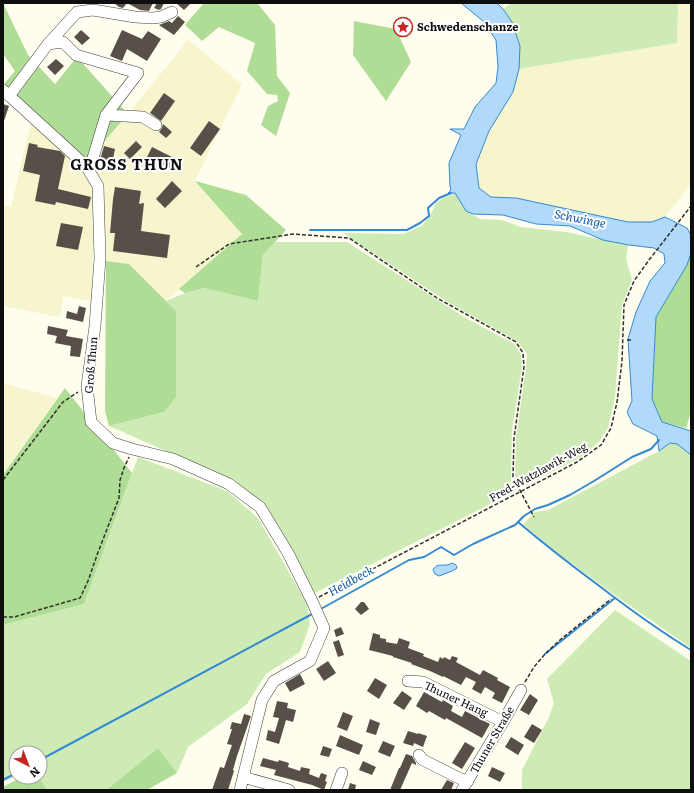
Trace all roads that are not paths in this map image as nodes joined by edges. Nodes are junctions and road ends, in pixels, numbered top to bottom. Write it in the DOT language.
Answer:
graph roads {
  1 [pos="172,12"];
  2 [pos="48,44"];
  3 [pos="6,93"];
  4 [pos="106,115"];
  5 [pos="156,125"];
  6 [pos="90,172"];
  7 [pos="408,681"];
  8 [pos="521,690"];
  9 [pos="503,722"];
  10 [pos="419,755"];
  11 [pos="342,773"];
  12 [pos="243,777"];
  13 [pos="465,785"];
  14 [pos="240,790"];
  15 [pos="289,790"];
  16 [pos="336,790"];
  1 -- 2 [label="street"];
  2 -- 3 [label="street"];
  2 -- 4 [label="street"];
  3 -- 6 [label="street, Groß Thun"];
  4 -- 5 [label="street"];
  4 -- 6 [label="street"];
  6 -- 12 [label="street, Groß Thun"];
  7 -- 9 [label="street, Thuner Hang"];
  8 -- 9 [label="street, Thuner Straße"];
  9 -- 13 [label="street, Thuner Straße"];
  10 -- 13 [label="street"];
  11 -- 16 [label="street"];
  12 -- 14 [label="street"];
  12 -- 15 [label="street"];
}
